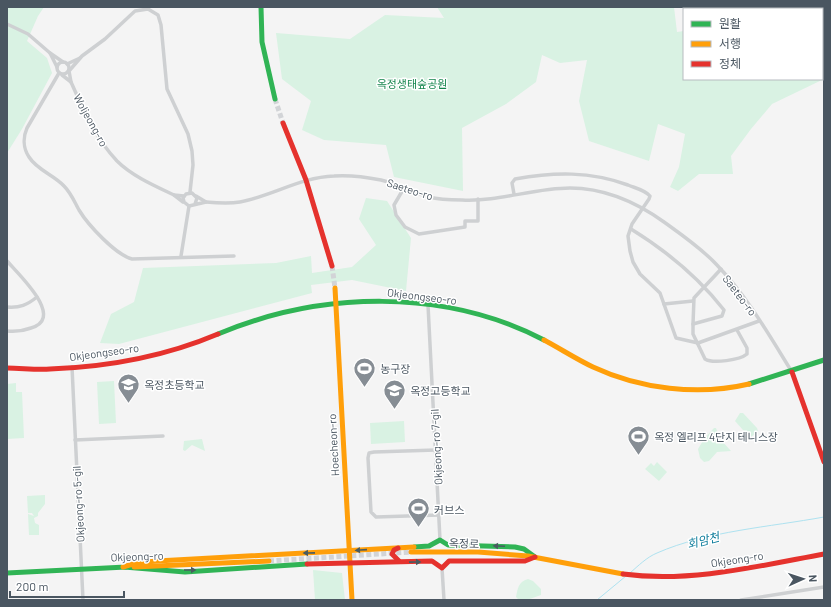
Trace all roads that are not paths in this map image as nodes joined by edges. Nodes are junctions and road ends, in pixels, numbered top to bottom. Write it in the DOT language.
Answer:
graph roads {
  1 [pos="261,7"];
  2 [pos="7,24"];
  3 [pos="50,53"];
  4 [pos="82,56"];
  5 [pos="65,63"];
  6 [pos="57,67"];
  7 [pos="69,71"];
  8 [pos="60,74"];
  9 [pos="71,82"];
  10 [pos="275,99"];
  11 [pos="283,122"];
  12 [pos="306,180"];
  13 [pos="404,188"];
  14 [pos="190,192"];
  15 [pos="514,194"];
  16 [pos="174,195"];
  17 [pos="184,196"];
  18 [pos="196,196"];
  19 [pos="478,199"];
  20 [pos="184,202"];
  21 [pos="206,202"];
  22 [pos="195,204"];
  23 [pos="189,206"];
  24 [pos="643,208"];
  25 [pos="630,229"];
  26 [pos="181,256"];
  27 [pos="234,256"];
  28 [pos="7,261"];
  29 [pos="332,266"];
  30 [pos="721,269"];
  31 [pos="335,288"];
  32 [pos="703,288"];
  33 [pos="37,297"];
  34 [pos="693,301"];
  35 [pos="336,303"];
  36 [pos="664,304"];
  37 [pos="428,305"];
  38 [pos="7,307"];
  39 [pos="759,321"];
  40 [pos="692,324"];
  41 [pos="737,330"];
  42 [pos="7,331"];
  43 [pos="698,343"];
  44 [pos="824,360"];
  45 [pos="72,367"];
  46 [pos="7,368"];
  47 [pos="792,372"];
  48 [pos="162,436"];
  49 [pos="75,440"];
  50 [pos="436,450"];
  51 [pos="824,462"];
  52 [pos="439,515"];
  53 [pos="440,540"];
  54 [pos="448,545"];
  55 [pos="429,546"];
  56 [pos="399,548"];
  57 [pos="348,551"];
  58 [pos="411,552"];
  59 [pos="285,554"];
  60 [pos="824,554"];
  61 [pos="535,557"];
  62 [pos="269,561"];
  63 [pos="348,561"];
  64 [pos="432,561"];
  65 [pos="449,561"];
  66 [pos="400,562"];
  67 [pos="286,565"];
  68 [pos="123,567"];
  69 [pos="82,568"];
  70 [pos="442,568"];
  71 [pos="7,573"];
  72 [pos="824,587"];
  73 [pos="753,599"];
  74 [pos="83,600"];
  75 [pos="352,600"];
  76 [pos="444,600"];
  77 [pos="741,600"];
  1 -- 10 [label="main road"];
  2 -- 3 [label="street"];
  3 -- 5 [label="street"];
  3 -- 6 [label="street"];
  4 -- 5 [label="street"];
  4 -- 7 [label="street"];
  4 -- 14 [label="street"];
  5 -- 6 [label="street"];
  5 -- 7 [label="street"];
  6 -- 8 [label="street"];
  7 -- 8 [label="street"];
  7 -- 9 [label="street"];
  8 -- 9 [label="street"];
  8 -- 26 [label="street"];
  9 -- 16 [label="street, Woljeong-ro"];
  11 -- 12 [label="main road"];
  12 -- 13 [label="street, Saeteo-ro"];
  12 -- 21 [label="street"];
  12 -- 29 [label="main road"];
  13 -- 19 [label="street, Saeteo-ro"];
  13 -- 19 [label="street"];
  14 -- 17 [label="street"];
  14 -- 18 [label="street"];
  15 -- 19 [label="street, Saeteo-ro"];
  15 -- 24 [label="street, Saeteo-ro"];
  15 -- 24 [label="street"];
  16 -- 17 [label="street"];
  16 -- 20 [label="street"];
  17 -- 20 [label="street"];
  18 -- 21 [label="street"];
  18 -- 22 [label="street"];
  20 -- 23 [label="street"];
  21 -- 22 [label="street"];
  22 -- 23 [label="street"];
  23 -- 26 [label="street"];
  24 -- 25 [label="street"];
  24 -- 30 [label="street, Saeteo-ro"];
  25 -- 32 [label="street"];
  25 -- 36 [label="street"];
  26 -- 27 [label="street"];
  28 -- 33 [label="street"];
  30 -- 32 [label="street, Saeteo-ro"];
  30 -- 39 [label="street, Saeteo-ro"];
  31 -- 35 [label="main road, Hoecheon-ro"];
  32 -- 34 [label="street, Saeteo-ro"];
  32 -- 40 [label="street"];
  33 -- 38 [label="street"];
  33 -- 42 [label="street"];
  34 -- 36 [label="street"];
  34 -- 40 [label="street"];
  35 -- 37 [label="main road, Okjeongseo-ro"];
  35 -- 45 [label="main road, Okjeongseo-ro"];
  35 -- 57 [label="main road, Hoecheon-ro"];
  36 -- 43 [label="street"];
  37 -- 47 [label="main road, Okjeongseo-ro"];
  37 -- 50 [label="street, Okjeong-ro 7-gil"];
  39 -- 41 [label="street, Saeteo-ro"];
  39 -- 47 [label="street, Saeteo-ro"];
  40 -- 43 [label="street"];
  41 -- 43 [label="street, Saeteo-ro"];
  41 -- 43 [label="street"];
  44 -- 47 [label="main road, Okjeongseo-ro"];
  45 -- 46 [label="main road, Okjeongseo-ro"];
  45 -- 49 [label="street, Okjeong-ro 5-gil"];
  47 -- 51 [label="main road"];
  48 -- 49 [label="street"];
  49 -- 69 [label="street, Okjeong-ro 5-gil"];
  50 -- 52 [label="street, Okjeong-ro 7-gil"];
  50 -- 52 [label="street"];
  52 -- 53 [label="street, Okjeong-ro 7-gil"];
  53 -- 54 [label="main road"];
  53 -- 55 [label="main road"];
  54 -- 55 [label="main road"];
  61 -- 54 [label="main road, one-way"];
  55 -- 56 [label="main road"];
  56 -- 57 [label="main road, one-way"];
  56 -- 66 [label="main road"];
  57 -- 59 [label="main road, one-way"];
  57 -- 63 [label="main road, Hoecheon-ro"];
  58 -- 61 [label="main road"];
  59 -- 67 [label="main road"];
  59 -- 68 [label="main road"];
  60 -- 61 [label="main road, Okjeong-ro"];
  61 -- 65 [label="main road"];
  62 -- 68 [label="main road, Okjeong-ro"];
  63 -- 66 [label="main road"];
  63 -- 67 [label="main road"];
  63 -- 75 [label="main road, Hoecheon-ro"];
  64 -- 65 [label="main road"];
  66 -- 64 [label="main road, one-way"];
  64 -- 70 [label="main road"];
  65 -- 70 [label="main road"];
  68 -- 67 [label="main road, one-way"];
  68 -- 69 [label="main road, Okjeong-ro"];
  69 -- 71 [label="main road, Okjeong-ro"];
  69 -- 74 [label="street, Okjeong-ro 5-gil"];
  70 -- 76 [label="street"];
  72 -- 73 [label="street"];
  73 -- 77 [label="street"];
}
